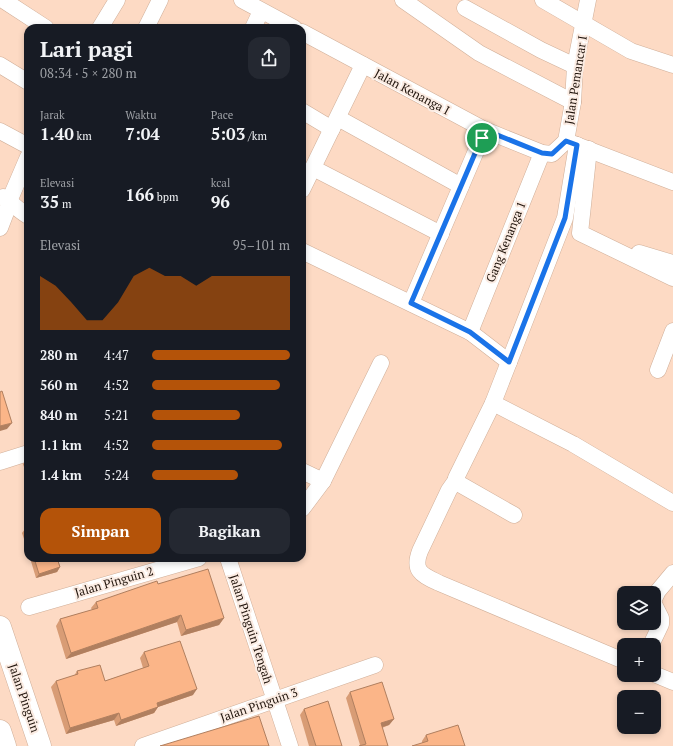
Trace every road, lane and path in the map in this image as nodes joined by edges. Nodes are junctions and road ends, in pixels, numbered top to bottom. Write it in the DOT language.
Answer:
graph roads {
  1 [pos="3,0"];
  2 [pos="117,0"];
  3 [pos="160,0"];
  4 [pos="242,0"];
  5 [pos="403,0"];
  6 [pos="543,0"];
  7 [pos="588,0"];
  8 [pos="467,4"];
  9 [pos="261,11"];
  10 [pos="40,24"];
  11 [pos="102,24"];
  12 [pos="148,24"];
  13 [pos="255,24"];
  14 [pos="286,24"];
  15 [pos="585,24"];
  16 [pos="451,32"];
  17 [pos="306,34"];
  18 [pos="0,65"];
  19 [pos="363,65"];
  20 [pos="673,65"];
  21 [pos="575,66"];
  22 [pos="24,80"];
  23 [pos="573,102"];
  24 [pos="306,113"];
  25 [pos="335,124"];
  26 [pos="485,130"];
  27 [pos="0,131"];
  28 [pos="24,144"];
  29 [pos="577,145"];
  30 [pos="542,153"];
  31 [pos="24,166"];
  32 [pos="313,168"];
  33 [pos="306,181"];
  34 [pos="673,182"];
  35 [pos="461,186"];
  36 [pos="5,199"];
  37 [pos="24,214"];
  38 [pos="0,228"];
  39 [pos="441,234"];
  40 [pos="306,253"];
  41 [pos="634,259"];
  42 [pos="673,263"];
  43 [pos="673,278"];
  44 [pos="411,303"];
  45 [pos="673,331"];
  46 [pos="470,332"];
  47 [pos="509,362"];
  48 [pos="381,363"];
  49 [pos="658,370"];
  50 [pos="494,403"];
  51 [pos="24,454"];
  52 [pos="0,462"];
  53 [pos="306,473"];
  54 [pos="323,480"];
  55 [pos="456,480"];
  56 [pos="306,503"];
  57 [pos="673,503"];
  58 [pos="514,515"];
  59 [pos="185,562"];
  60 [pos="229,562"];
  61 [pos="673,573"];
  62 [pos="661,587"];
  63 [pos="29,607"];
  64 [pos="0,627"];
  65 [pos="617,658"];
  66 [pos="375,665"];
  67 [pos="661,677"];
  68 [pos="673,682"];
  69 [pos="274,700"];
  70 [pos="0,731"];
  71 [pos="5,746"];
  72 [pos="40,746"];
  73 [pos="143,746"];
  74 [pos="290,746"];
  1 -- 10 [label="street"];
  2 -- 11 [label="street"];
  3 -- 12 [label="street"];
  4 -- 9 [label="street"];
  5 -- 16 [label="street"];
  6 -- 15 [label="street"];
  7 -- 15 [label="street, Jalan Pemancar I"];
  8 -- 16 [label="street"];
  8 -- 21 [label="street"];
  9 -- 13 [label="street"];
  9 -- 14 [label="street"];
  15 -- 20 [label="street, Jalan Pemancar I"];
  15 -- 21 [label="street, Jalan Pemancar I"];
  16 -- 23 [label="street"];
  17 -- 19 [label="street, Jalan Kenanga I"];
  18 -- 22 [label="street"];
  19 -- 25 [label="street"];
  19 -- 26 [label="street, Jalan Kenanga I"];
  21 -- 23 [label="street, Jalan Pemancar I"];
  23 -- 29 [label="street, Jalan Pemancar I"];
  24 -- 25 [label="street"];
  25 -- 32 [label="street"];
  25 -- 35 [label="street"];
  26 -- 30 [label="street, Jalan Kenanga I"];
  26 -- 35 [label="street"];
  27 -- 28 [label="street"];
  29 -- 30 [label="street"];
  29 -- 34 [label="street"];
  29 -- 41 [label="street"];
  29 -- 47 [label="street"];
  30 -- 46 [label="street, Gang Kenanga 1"];
  31 -- 36 [label="street"];
  32 -- 33 [label="street"];
  32 -- 39 [label="street"];
  35 -- 39 [label="street"];
  36 -- 37 [label="street"];
  36 -- 38 [label="street"];
  39 -- 44 [label="street"];
  40 -- 44 [label="street"];
  41 -- 42 [label="street"];
  41 -- 43 [label="street"];
  44 -- 46 [label="street"];
  45 -- 49 [label="street"];
  46 -- 47 [label="street"];
  47 -- 50 [label="street"];
  48 -- 54 [label="street"];
  50 -- 55 [label="street"];
  50 -- 57 [label="street"];
  51 -- 52 [label="street"];
  53 -- 54 [label="street"];
  54 -- 56 [label="street"];
  55 -- 58 [label="street"];
  55 -- 65 [label="street"];
  59 -- 63 [label="street, Jalan Pinguin 2"];
  60 -- 69 [label="street, Jalan Pinguin Tengah"];
  61 -- 62 [label="street"];
  64 -- 72 [label="street, Jalan Pinguin"];
  66 -- 69 [label="street, Jalan Pinguin 3"];
  67 -- 68 [label="street"];
  69 -- 73 [label="street, Jalan Pinguin 3"];
  69 -- 74 [label="street, Jalan Pinguin Tengah"];
  70 -- 71 [label="street"];
}
